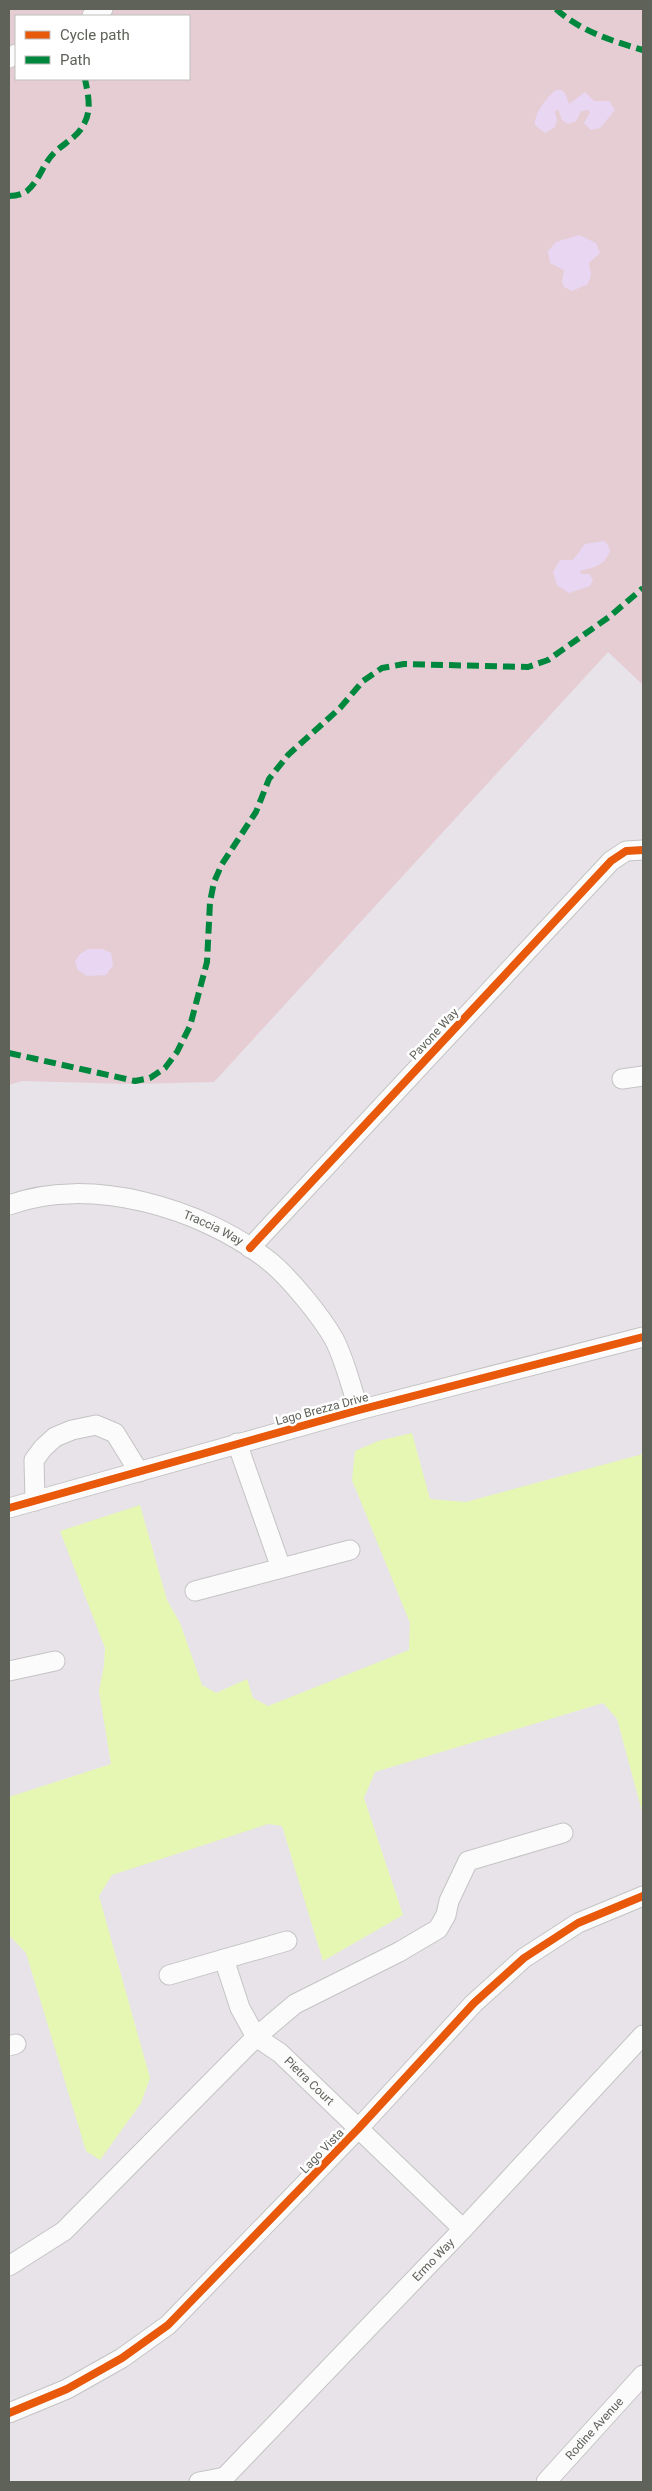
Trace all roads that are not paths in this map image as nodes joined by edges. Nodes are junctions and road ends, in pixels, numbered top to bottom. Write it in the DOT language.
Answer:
graph roads {
  1 [pos="643,850"];
  2 [pos="643,1076"];
  3 [pos="622,1079"];
  4 [pos="9,1205"];
  5 [pos="250,1248"];
  6 [pos="643,1337"];
  7 [pos="359,1410"];
  8 [pos="237,1444"];
  9 [pos="139,1472"];
  10 [pos="35,1501"];
  11 [pos="9,1508"];
  12 [pos="350,1550"];
  13 [pos="282,1568"];
  14 [pos="195,1591"];
  15 [pos="55,1661"];
  16 [pos="9,1671"];
  17 [pos="563,1833"];
  18 [pos="643,1896"];
  19 [pos="287,1940"];
  20 [pos="224,1959"];
  21 [pos="169,1975"];
  22 [pos="643,2035"];
  23 [pos="256,2037"];
  24 [pos="358,2129"];
  25 [pos="463,2229"];
  26 [pos="10,2259"];
  27 [pos="643,2375"];
  28 [pos="9,2413"];
  29 [pos="223,2480"];
  30 [pos="199,2482"];
  31 [pos="546,2482"];
  1 -- 5 [label="street, Pavone Way"];
  2 -- 3 [label="street"];
  4 -- 5 [label="street, Traccia Way"];
  5 -- 7 [label="street, Traccia Way"];
  6 -- 7 [label="street, Lago Brezza Drive"];
  7 -- 8 [label="street, Lago Brezza Drive"];
  8 -- 9 [label="street, Lago Brezza Drive"];
  8 -- 13 [label="street"];
  9 -- 10 [label="street, Lago Brezza Drive"];
  9 -- 10 [label="street"];
  10 -- 11 [label="street, Lago Brezza Drive"];
  12 -- 13 [label="street"];
  13 -- 14 [label="street"];
  15 -- 16 [label="street"];
  17 -- 23 [label="street"];
  18 -- 24 [label="street, Lago Vista"];
  19 -- 20 [label="street"];
  20 -- 21 [label="street"];
  20 -- 23 [label="street, Pietra Court"];
  22 -- 25 [label="street, Ermo Way"];
  23 -- 24 [label="street, Pietra Court"];
  23 -- 26 [label="street"];
  24 -- 25 [label="street, Pietra Court"];
  24 -- 28 [label="street, Lago Vista"];
  25 -- 29 [label="street, Ermo Way"];
  27 -- 31 [label="street, Rodine Avenue"];
  29 -- 30 [label="street"];
}
